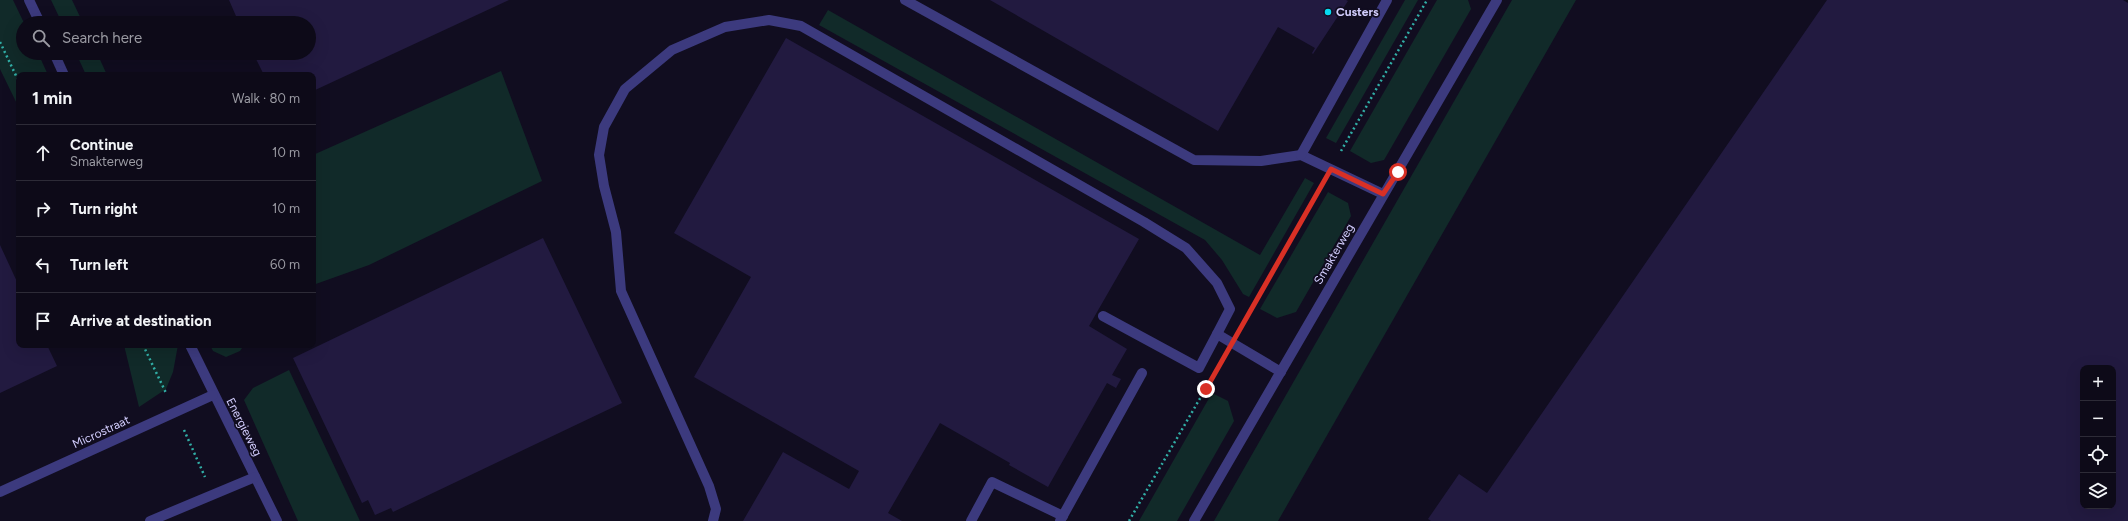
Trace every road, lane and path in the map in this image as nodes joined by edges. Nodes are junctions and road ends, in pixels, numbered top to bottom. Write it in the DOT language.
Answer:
graph roads {
  1 [pos="29,0"];
  2 [pos="905,0"];
  3 [pos="1387,0"];
  4 [pos="1427,0"];
  5 [pos="1497,0"];
  6 [pos="37,16"];
  7 [pos="0,42"];
  8 [pos="57,60"];
  9 [pos="63,72"];
  10 [pos="16,76"];
  11 [pos="1301,155"];
  12 [pos="1331,169"];
  13 [pos="1383,194"];
  14 [pos="1251,307"];
  15 [pos="1103,316"];
  16 [pos="1217,334"];
  17 [pos="191,348"];
  18 [pos="1281,372"];
  19 [pos="1142,373"];
  20 [pos="1209,382"];
  21 [pos="213,395"];
  22 [pos="255,477"];
  23 [pos="0,492"];
  24 [pos="1062,519"];
  25 [pos="150,521"];
  26 [pos="277,521"];
  27 [pos="713,521"];
  28 [pos="971,521"];
  29 [pos="1129,521"];
  30 [pos="1194,521"];
  1 -- 6 [label="street"];
  2 -- 11 [label="street"];
  3 -- 11 [label="street"];
  4 -- 12 [label="path"];
  5 -- 13 [label="street, Smakterweg"];
  7 -- 10 [label="path"];
  8 -- 9 [label="street"];
  11 -- 12 [label="street"];
  12 -- 13 [label="street"];
  12 -- 14 [label="path"];
  13 -- 18 [label="street, Smakterweg"];
  15 -- 16 [label="street"];
  16 -- 18 [label="street"];
  16 -- 27 [label="street"];
  17 -- 21 [label="street, Energieweg"];
  18 -- 30 [label="street, Smakterweg"];
  19 -- 24 [label="street"];
  20 -- 29 [label="path"];
  21 -- 22 [label="street, Energieweg"];
  21 -- 23 [label="street, Microstraat"];
  22 -- 25 [label="street"];
  22 -- 26 [label="street, Energieweg"];
  24 -- 28 [label="street"];
}
